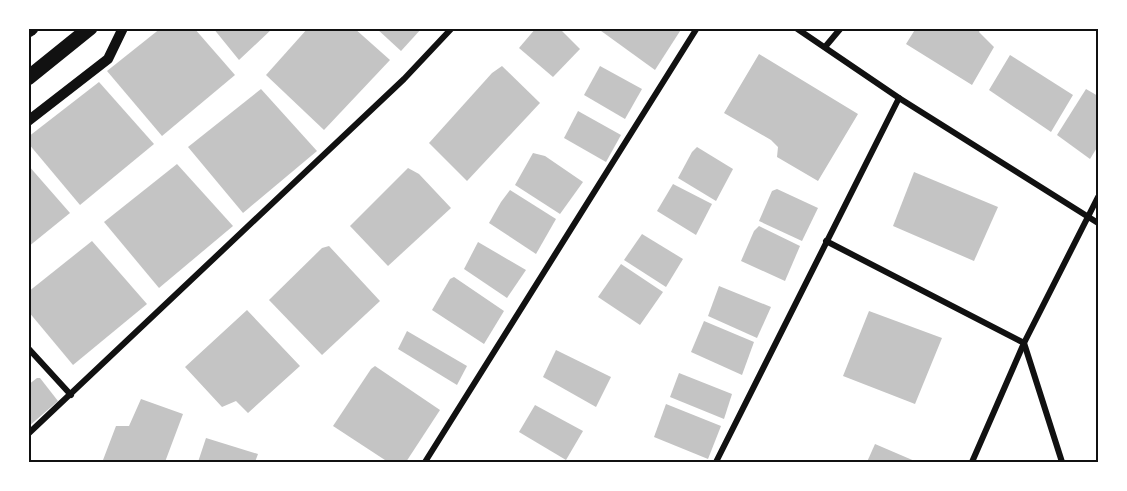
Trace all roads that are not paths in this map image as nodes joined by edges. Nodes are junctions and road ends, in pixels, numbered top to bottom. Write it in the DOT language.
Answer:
graph roads {
  1 [pos="90,28"];
  2 [pos="123,28"];
  3 [pos="452,28"];
  4 [pos="698,28"];
  5 [pos="796,28"];
  6 [pos="841,28"];
  7 [pos="825,47"];
  8 [pos="28,78"];
  9 [pos="899,98"];
  10 [pos="28,121"];
  11 [pos="1098,197"];
  12 [pos="1086,217"];
  13 [pos="1098,223"];
  14 [pos="826,241"];
  15 [pos="1024,343"];
  16 [pos="28,348"];
  17 [pos="71,395"];
  18 [pos="28,434"];
  19 [pos="425,462"];
  20 [pos="716,462"];
  21 [pos="972,462"];
  22 [pos="1062,462"];
  1 -- 8 [label="main road"];
  2 -- 10 [label="street"];
  3 -- 17 [label="street"];
  4 -- 19 [label="street"];
  5 -- 7 [label="street"];
  6 -- 7 [label="street"];
  7 -- 9 [label="street"];
  9 -- 12 [label="street"];
  9 -- 14 [label="street"];
  11 -- 12 [label="street"];
  12 -- 13 [label="street"];
  12 -- 15 [label="street"];
  14 -- 15 [label="street"];
  14 -- 20 [label="street"];
  15 -- 21 [label="street"];
  15 -- 22 [label="street"];
  16 -- 17 [label="street"];
  17 -- 18 [label="street"];
}
